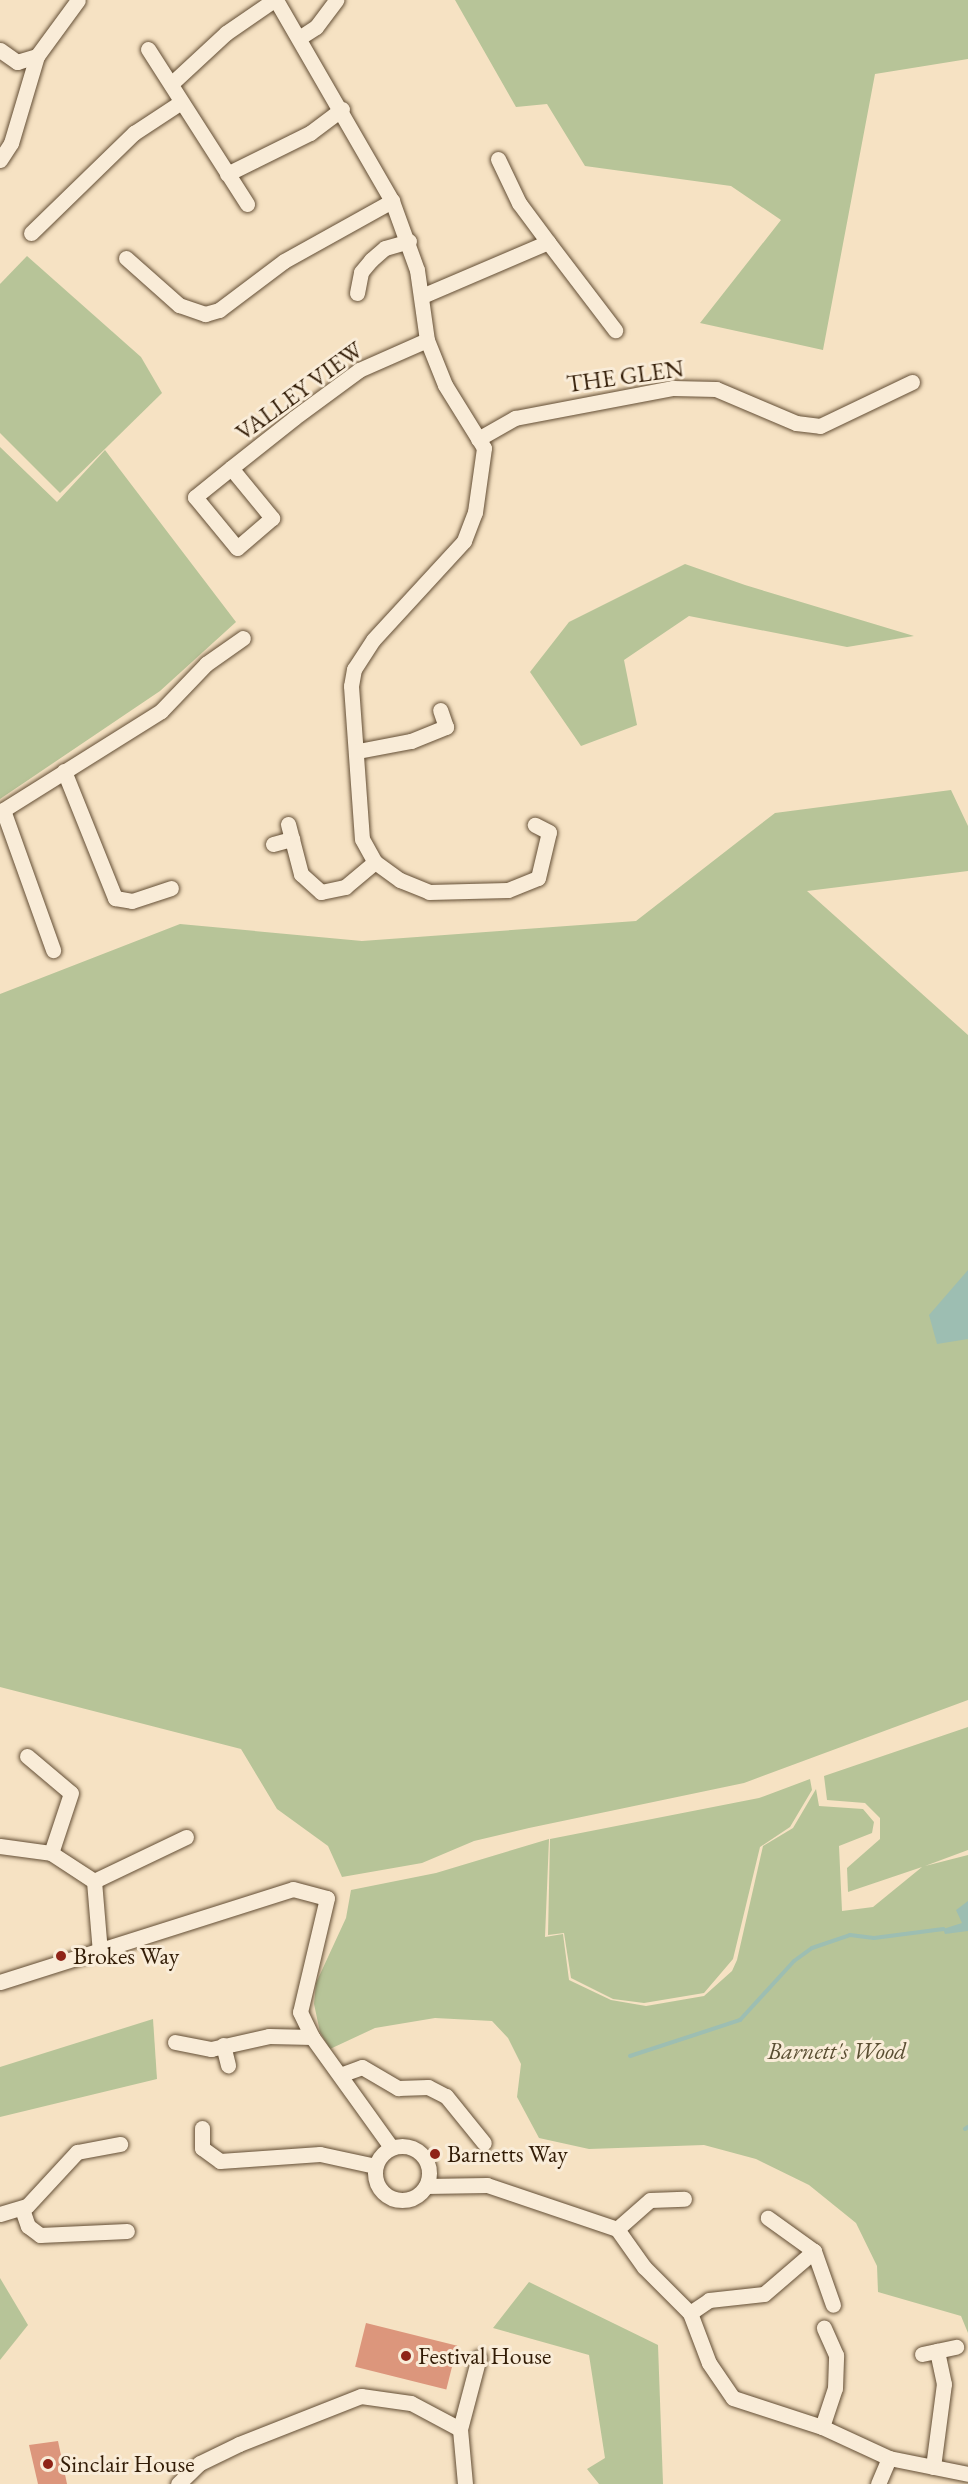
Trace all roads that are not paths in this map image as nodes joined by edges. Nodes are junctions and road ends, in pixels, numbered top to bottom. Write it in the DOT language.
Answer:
graph roads {
  1 [pos="78,0"];
  2 [pos="275,0"];
  3 [pos="336,0"];
  4 [pos="299,38"];
  5 [pos="148,49"];
  6 [pos="0,50"];
  7 [pos="38,56"];
  8 [pos="171,84"];
  9 [pos="181,102"];
  10 [pos="342,109"];
  11 [pos="498,159"];
  12 [pos="0,160"];
  13 [pos="227,174"];
  14 [pos="392,201"];
  15 [pos="247,204"];
  16 [pos="31,233"];
  17 [pos="409,241"];
  18 [pos="548,242"];
  19 [pos="126,258"];
  20 [pos="357,293"];
  21 [pos="422,296"];
  22 [pos="615,330"];
  23 [pos="428,340"];
  24 [pos="912,381"];
  25 [pos="478,439"];
  26 [pos="231,468"];
  27 [pos="243,638"];
  28 [pos="440,710"];
  29 [pos="358,751"];
  30 [pos="64,771"];
  31 [pos="1,811"];
  32 [pos="535,825"];
  33 [pos="273,844"];
  34 [pos="375,862"];
  35 [pos="171,888"];
  36 [pos="53,950"];
  37 [pos="27,1756"];
  38 [pos="186,1837"];
  39 [pos="0,1846"];
  40 [pos="51,1853"];
  41 [pos="94,1881"];
  42 [pos="100,1952"];
  43 [pos="0,1982"];
  44 [pos="312,2037"];
  45 [pos="175,2042"];
  46 [pos="223,2045"];
  47 [pos="228,2065"];
  48 [pos="340,2075"];
  49 [pos="202,2128"];
  50 [pos="484,2142"];
  51 [pos="120,2144"];
  52 [pos="391,2147"];
  53 [pos="375,2166"];
  54 [pos="426,2186"];
  55 [pos="684,2199"];
  56 [pos="22,2209"];
  57 [pos="0,2214"];
  58 [pos="768,2218"];
  59 [pos="617,2229"];
  60 [pos="127,2231"];
  61 [pos="814,2251"];
  62 [pos="833,2305"];
  63 [pos="690,2313"];
  64 [pos="824,2328"];
  65 [pos="956,2347"];
  66 [pos="938,2351"];
  67 [pos="922,2354"];
  68 [pos="479,2357"];
  69 [pos="822,2427"];
  70 [pos="460,2429"];
  71 [pos="889,2458"];
  72 [pos="933,2467"];
  73 [pos="968,2474"];
  74 [pos="178,2484"];
  75 [pos="465,2484"];
  76 [pos="878,2484"];
  1 -- 7 [label="street"];
  2 -- 4 [label="street"];
  2 -- 8 [label="street"];
  3 -- 4 [label="street"];
  4 -- 10 [label="street"];
  5 -- 8 [label="street"];
  6 -- 7 [label="street"];
  7 -- 12 [label="street"];
  8 -- 9 [label="street"];
  9 -- 13 [label="street"];
  9 -- 16 [label="street"];
  10 -- 13 [label="street"];
  10 -- 14 [label="street"];
  11 -- 18 [label="street"];
  13 -- 15 [label="street"];
  14 -- 17 [label="street"];
  14 -- 19 [label="street"];
  17 -- 20 [label="street"];
  17 -- 21 [label="street"];
  18 -- 21 [label="street"];
  18 -- 22 [label="street"];
  21 -- 23 [label="street"];
  23 -- 25 [label="street"];
  23 -- 26 [label="street, VALLEY VIEW"];
  24 -- 25 [label="street, THE GLEN"];
  25 -- 29 [label="street"];
  26 -- 26 [label="street, VALLEY VIEW"];
  27 -- 30 [label="street"];
  28 -- 29 [label="street"];
  29 -- 34 [label="street"];
  30 -- 31 [label="street"];
  30 -- 35 [label="street"];
  31 -- 36 [label="street"];
  32 -- 34 [label="street"];
  33 -- 34 [label="street"];
  37 -- 40 [label="street"];
  38 -- 41 [label="street"];
  39 -- 40 [label="street"];
  40 -- 41 [label="street"];
  41 -- 42 [label="street"];
  42 -- 43 [label="street"];
  42 -- 44 [label="street"];
  44 -- 46 [label="street"];
  44 -- 48 [label="street"];
  45 -- 46 [label="street"];
  46 -- 47 [label="street"];
  48 -- 50 [label="street"];
  48 -- 52 [label="street"];
  49 -- 53 [label="street"];
  51 -- 56 [label="street"];
  52 -- 53 [label="street"];
  52 -- 54 [label="street"];
  53 -- 54 [label="street"];
  54 -- 59 [label="street"];
  55 -- 59 [label="street"];
  56 -- 57 [label="street"];
  56 -- 60 [label="street"];
  58 -- 61 [label="street"];
  59 -- 63 [label="street"];
  61 -- 62 [label="street"];
  61 -- 63 [label="street"];
  63 -- 69 [label="street"];
  64 -- 69 [label="street"];
  65 -- 66 [label="street"];
  66 -- 67 [label="street"];
  66 -- 72 [label="street"];
  68 -- 70 [label="street"];
  69 -- 71 [label="street"];
  70 -- 74 [label="street"];
  70 -- 75 [label="street"];
  71 -- 72 [label="street"];
  71 -- 76 [label="street"];
  72 -- 73 [label="street"];
}
